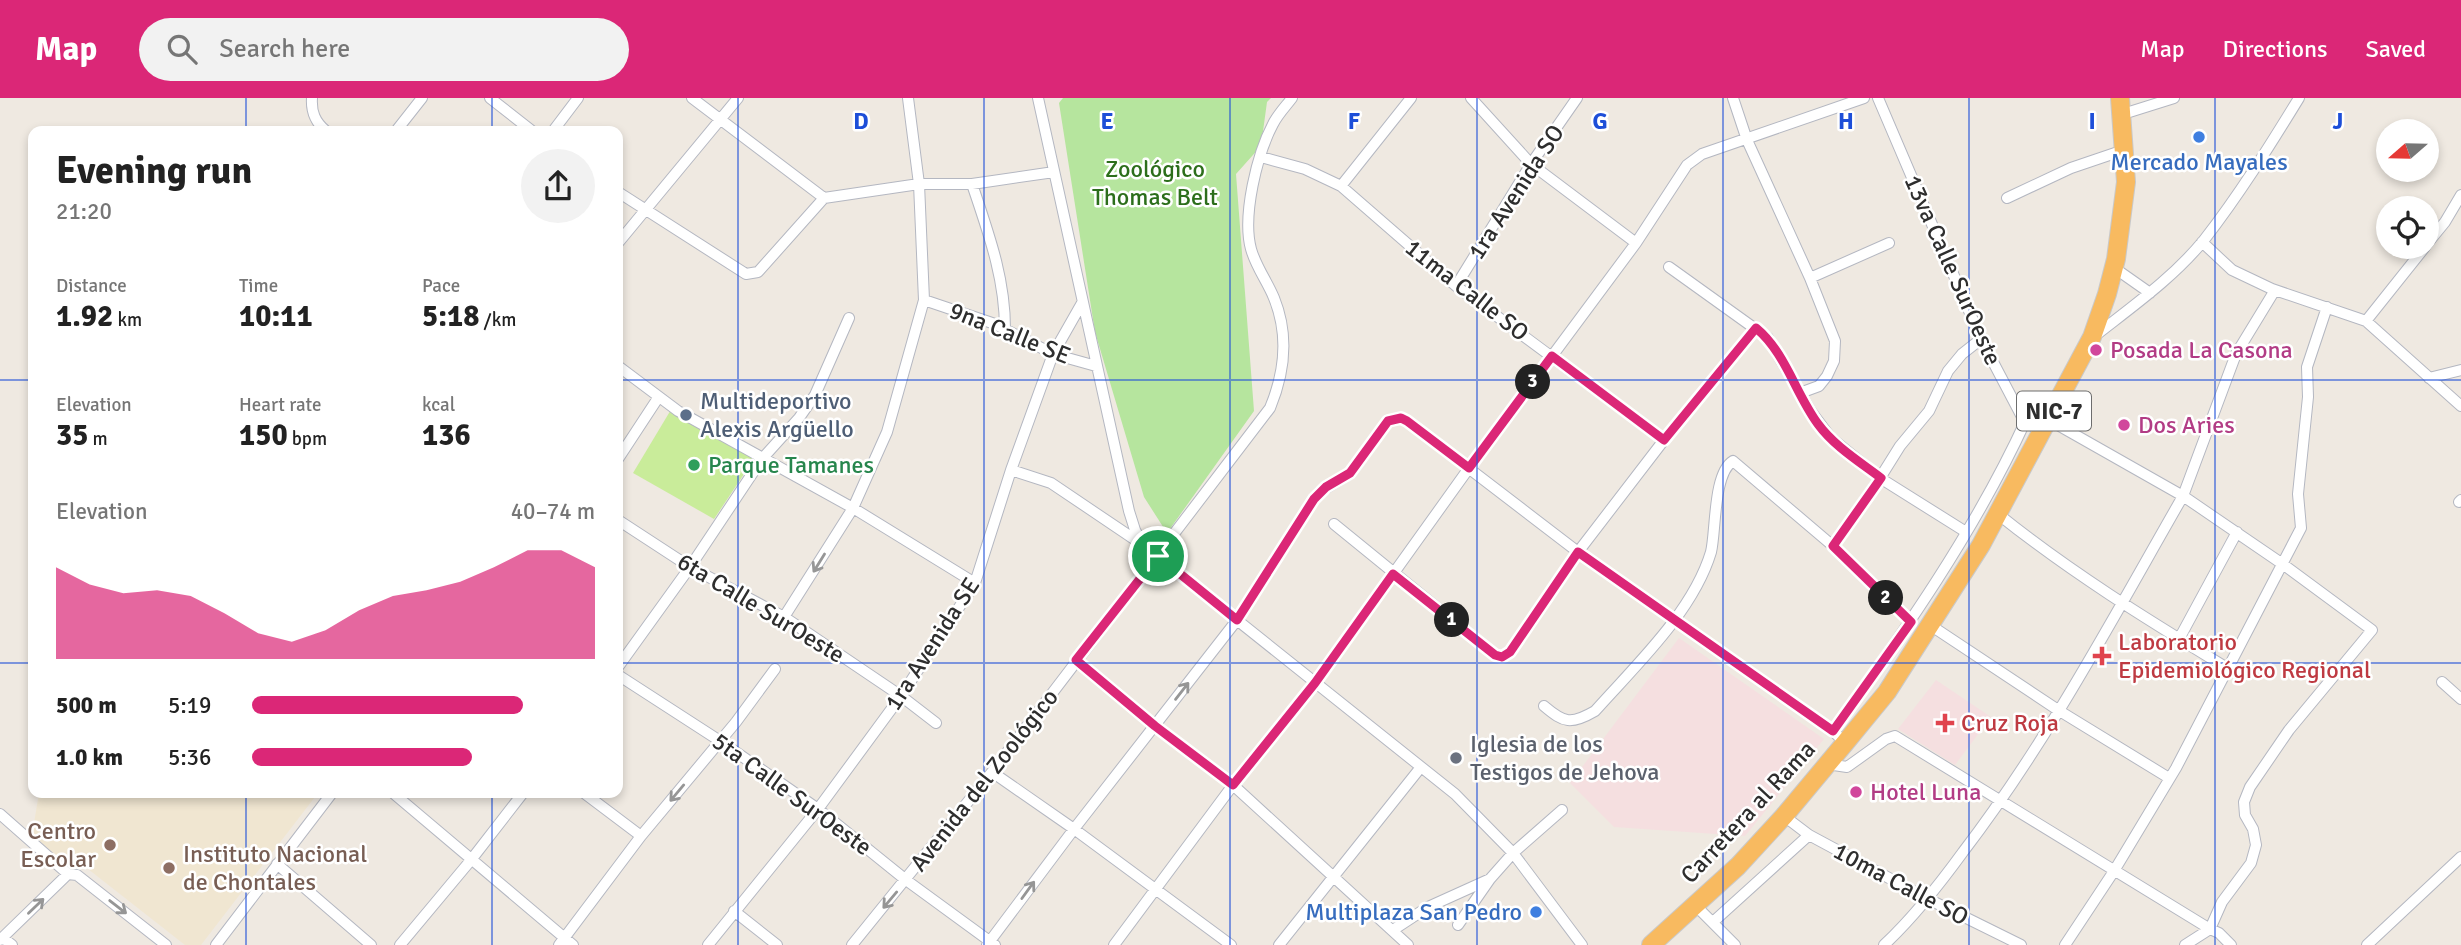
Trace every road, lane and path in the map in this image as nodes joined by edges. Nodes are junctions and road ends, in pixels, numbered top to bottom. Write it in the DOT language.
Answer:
graph roads {
  1 [pos="312,98"];
  2 [pos="422,98"];
  3 [pos="490,98"];
  4 [pos="578,98"];
  5 [pos="692,98"];
  6 [pos="738,98"];
  7 [pos="908,98"];
  8 [pos="1038,98"];
  9 [pos="1292,98"];
  10 [pos="1411,98"];
  11 [pos="1471,98"];
  12 [pos="1577,98"];
  13 [pos="1733,98"];
  14 [pos="1864,98"];
  15 [pos="1878,98"];
  16 [pos="2174,98"];
  17 [pos="2299,98"];
  18 [pos="2121,106"];
  19 [pos="720,121"];
  20 [pos="320,126"];
  21 [pos="400,126"];
  22 [pos="526,126"];
  23 [pos="557,126"];
  24 [pos="1747,140"];
  25 [pos="2124,150"];
  26 [pos="1261,157"];
  27 [pos="1531,164"];
  28 [pos="1054,173"];
  29 [pos="919,184"];
  30 [pos="972,184"];
  31 [pos="1341,186"];
  32 [pos="2461,195"];
  33 [pos="623,196"];
  34 [pos="824,198"];
  35 [pos="2007,198"];
  36 [pos="643,210"];
  37 [pos="2439,229"];
  38 [pos="623,236"];
  39 [pos="2202,242"];
  40 [pos="1636,243"];
  41 [pos="1889,243"];
  42 [pos="2415,259"];
  43 [pos="1669,267"];
  44 [pos="2113,267"];
  45 [pos="1810,278"];
  46 [pos="1456,286"];
  47 [pos="2275,290"];
  48 [pos="2150,293"];
  49 [pos="924,300"];
  50 [pos="1082,303"];
  51 [pos="2327,307"];
  52 [pos="849,318"];
  53 [pos="2366,321"];
  54 [pos="1756,328"];
  55 [pos="1005,329"];
  56 [pos="2092,337"];
  57 [pos="1981,339"];
  58 [pos="1054,354"];
  59 [pos="1552,356"];
  60 [pos="1096,366"];
  61 [pos="623,370"];
  62 [pos="2461,370"];
  63 [pos="2429,378"];
  64 [pos="1800,393"];
  65 [pos="658,398"];
  66 [pos="2461,406"];
  67 [pos="2026,420"];
  68 [pos="2045,427"];
  69 [pos="1664,440"];
  70 [pos="623,451"];
  71 [pos="762,459"];
  72 [pos="1469,468"];
  73 [pos="1011,470"];
  74 [pos="1881,478"];
  75 [pos="2183,496"];
  76 [pos="853,508"];
  77 [pos="1998,514"];
  78 [pos="623,523"];
  79 [pos="1334,524"];
  80 [pos="1966,532"];
  81 [pos="2237,532"];
  82 [pos="1143,545"];
  83 [pos="1833,546"];
  84 [pos="1578,552"];
  85 [pos="1158,556"];
  86 [pos="2284,565"];
  87 [pos="690,567"];
  88 [pos="1393,574"];
  89 [pos="975,583"];
  90 [pos="2121,603"];
  91 [pos="784,617"];
  92 [pos="1237,620"];
  93 [pos="1675,620"];
  94 [pos="1911,622"];
  95 [pos="1930,625"];
  96 [pos="2179,639"];
  97 [pos="623,660"];
  98 [pos="1076,660"];
  99 [pos="2227,668"];
  100 [pos="775,669"];
  101 [pos="623,678"];
  102 [pos="2442,682"];
  103 [pos="1315,683"];
  104 [pos="901,695"];
  105 [pos="2461,699"];
  106 [pos="1544,706"];
  107 [pos="2058,710"];
  108 [pos="936,723"];
  109 [pos="1155,726"];
  110 [pos="1839,737"];
  111 [pos="720,741"];
  112 [pos="1827,764"];
  113 [pos="1421,767"];
  114 [pos="992,772"];
  115 [pos="2169,778"];
  116 [pos="1233,785"];
  117 [pos="328,798"];
  118 [pos="399,798"];
  119 [pos="519,798"];
  120 [pos="591,798"];
  121 [pos="2003,801"];
  122 [pos="818,808"];
  123 [pos="1562,810"];
  124 [pos="0,814"];
  125 [pos="1784,816"];
  126 [pos="1074,829"];
  127 [pos="1810,835"];
  128 [pos="641,836"];
  129 [pos="1513,853"];
  130 [pos="2461,857"];
  131 [pos="471,860"];
  132 [pos="277,864"];
  133 [pos="2114,871"];
  134 [pos="68,874"];
  135 [pos="1332,876"];
  136 [pos="1490,878"];
  137 [pos="906,880"];
  138 [pos="1156,889"];
  139 [pos="1928,899"];
  140 [pos="1695,905"];
  141 [pos="734,911"];
  142 [pos="1713,922"];
  143 [pos="1458,925"];
  144 [pos="2210,929"];
  145 [pos="1393,930"];
  146 [pos="1,939"];
  147 [pos="1889,941"];
  148 [pos="566,943"];
  149 [pos="991,944"];
  150 [pos="12,945"];
  151 [pos="166,945"];
  152 [pos="216,945"];
  153 [pos="371,945"];
  154 [pos="400,945"];
  155 [pos="708,945"];
  156 [pos="777,945"];
  157 [pos="852,945"];
  158 [pos="1114,945"];
  159 [pos="1231,945"];
  160 [pos="1279,945"];
  161 [pos="1408,945"];
  162 [pos="1582,945"];
  163 [pos="1651,945"];
  164 [pos="1735,945"];
  165 [pos="1901,945"];
  166 [pos="2021,945"];
  167 [pos="2065,945"];
  168 [pos="2185,945"];
  169 [pos="2231,945"];
  170 [pos="2367,945"];
  1 -- 20 [label="street"];
  2 -- 21 [label="street"];
  3 -- 22 [label="street"];
  4 -- 23 [label="street"];
  5 -- 19 [label="street"];
  6 -- 19 [label="street"];
  7 -- 29 [label="street"];
  8 -- 28 [label="street"];
  9 -- 26 [label="street, Avenida del Zoológico"];
  10 -- 31 [label="street"];
  11 -- 27 [label="street"];
  12 -- 27 [label="street, 1ra Avenida SO"];
  13 -- 24 [label="street"];
  14 -- 24 [label="street"];
  15 -- 57 [label="street, 13va Calle SurOeste"];
  16 -- 18 [label="street"];
  17 -- 39 [label="street"];
  18 -- 25 [label="highway, Carretera al Rama / NIC-7"];
  19 -- 34 [label="street"];
  19 -- 36 [label="street"];
  24 -- 40 [label="street"];
  24 -- 45 [label="street"];
  25 -- 35 [label="street"];
  25 -- 44 [label="highway, Carretera al Rama / NIC-7"];
  26 -- 31 [label="street, 11ma Calle SO"];
  26 -- 85 [label="street, Avenida del Zoológico"];
  27 -- 40 [label="street"];
  27 -- 46 [label="street, 1ra Avenida SO"];
  28 -- 30 [label="street"];
  28 -- 50 [label="street"];
  29 -- 30 [label="street"];
  29 -- 34 [label="street"];
  29 -- 49 [label="street"];
  30 -- 55 [label="street"];
  31 -- 46 [label="street, 11ma Calle SO"];
  32 -- 37 [label="street"];
  33 -- 36 [label="street"];
  34 -- 36 [label="street"];
  36 -- 38 [label="street"];
  39 -- 47 [label="street"];
  39 -- 48 [label="street"];
  40 -- 59 [label="street"];
  41 -- 45 [label="street"];
  42 -- 53 [label="street"];
  43 -- 54 [label="street"];
  44 -- 48 [label="street"];
  44 -- 56 [label="highway, Carretera al Rama / NIC-7"];
  45 -- 64 [label="street"];
  46 -- 59 [label="street, 11ma Calle SO"];
  47 -- 51 [label="street"];
  47 -- 75 [label="street"];
  48 -- 56 [label="street"];
  49 -- 55 [label="street, 9na Calle SE"];
  49 -- 76 [label="street"];
  50 -- 58 [label="street, 1ra Avenida SE"];
  50 -- 60 [label="street"];
  51 -- 53 [label="street"];
  51 -- 86 [label="street"];
  52 -- 71 [label="street"];
  53 -- 63 [label="street"];
  54 -- 64 [label="street"];
  54 -- 69 [label="street"];
  55 -- 58 [label="street, 9na Calle SE"];
  56 -- 68 [label="highway, Carretera al Rama / NIC-7"];
  57 -- 67 [label="street, 13va Calle SurOeste"];
  57 -- 74 [label="street"];
  58 -- 60 [label="street, 9na Calle SE"];
  58 -- 73 [label="street, 1ra Avenida SE"];
  59 -- 69 [label="street, 11ma Calle SO"];
  59 -- 72 [label="street"];
  60 -- 82 [label="street"];
  61 -- 65 [label="street"];
  62 -- 63 [label="street"];
  63 -- 66 [label="street"];
  64 -- 74 [label="street"];
  65 -- 70 [label="street"];
  65 -- 71 [label="street"];
  67 -- 68 [label="street, 13va Calle SurOeste"];
  67 -- 80 [label="street"];
  68 -- 75 [label="street, 13va Calle SurOeste"];
  68 -- 77 [label="highway, Carretera al Rama / NIC-7"];
  69 -- 84 [label="street"];
  71 -- 76 [label="street"];
  71 -- 87 [label="street"];
  72 -- 84 [label="street"];
  72 -- 88 [label="street"];
  72 -- 92 [label="street"];
  73 -- 82 [label="street"];
  73 -- 89 [label="street, 1ra Avenida SE"];
  74 -- 80 [label="street"];
  74 -- 83 [label="street"];
  75 -- 81 [label="street, 13va Calle SurOeste"];
  75 -- 90 [label="street"];
  76 -- 89 [label="street"];
  76 -- 91 [label="street, one-way"];
  77 -- 90 [label="street"];
  77 -- 95 [label="highway, Carretera al Rama / NIC-7"];
  78 -- 87 [label="street, 6ta Calle SurOeste"];
  79 -- 88 [label="street"];
  80 -- 94 [label="street"];
  81 -- 86 [label="street, 13va Calle SurOeste"];
  81 -- 96 [label="street"];
  82 -- 85 [label="street"];
  83 -- 93 [label="street"];
  83 -- 94 [label="street"];
  84 -- 88 [label="street"];
  84 -- 93 [label="street"];
  85 -- 92 [label="street"];
  85 -- 98 [label="street, Avenida del Zoológico"];
  86 -- 99 [label="street"];
  86 -- 144 [label="street, 13va Calle SurOeste"];
  87 -- 91 [label="street, 6ta Calle SurOeste"];
  87 -- 97 [label="street"];
  88 -- 103 [label="street"];
  89 -- 104 [label="street, 1ra Avenida SE"];
  90 -- 96 [label="street"];
  90 -- 107 [label="street"];
  91 -- 104 [label="street, 6ta Calle SurOeste"];
  92 -- 103 [label="street"];
  109 -- 92 [label="street, one-way"];
  93 -- 106 [label="street"];
  93 -- 110 [label="street"];
  94 -- 110 [label="street"];
  95 -- 107 [label="street"];
  95 -- 110 [label="highway, Carretera al Rama / NIC-7"];
  96 -- 99 [label="street"];
  98 -- 109 [label="street"];
  98 -- 114 [label="street, Avenida del Zoológico"];
  99 -- 115 [label="street"];
  100 -- 111 [label="street"];
  101 -- 111 [label="street, 5ta Calle SurOeste"];
  102 -- 105 [label="street"];
  103 -- 113 [label="street"];
  103 -- 116 [label="street"];
  104 -- 108 [label="street, 6ta Calle SurOeste"];
  104 -- 122 [label="street, 1ra Avenida SE"];
  107 -- 115 [label="street"];
  107 -- 121 [label="street"];
  109 -- 116 [label="street"];
  109 -- 126 [label="street"];
  110 -- 112 [label="highway, Carretera al Rama / NIC-7"];
  111 -- 122 [label="street, 5ta Calle SurOeste"];
  111 -- 128 [label="street, one-way"];
  112 -- 121 [label="street"];
  112 -- 125 [label="highway, Carretera al Rama / NIC-7"];
  113 -- 129 [label="street"];
  113 -- 135 [label="street"];
  114 -- 126 [label="street"];
  114 -- 137 [label="street, Avenida del Zoológico"];
  115 -- 133 [label="street"];
  116 -- 135 [label="street"];
  116 -- 138 [label="street"];
  117 -- 132 [label="street"];
  118 -- 131 [label="street"];
  119 -- 131 [label="street"];
  120 -- 128 [label="street"];
  121 -- 133 [label="street"];
  121 -- 139 [label="street"];
  122 -- 137 [label="street, 5ta Calle SurOeste"];
  122 -- 141 [label="street, 1ra Avenida SE"];
  123 -- 129 [label="street"];
  124 -- 134 [label="street"];
  125 -- 127 [label="street, 10ma Calle SO"];
  125 -- 140 [label="highway, Carretera al Rama / NIC-7"];
  126 -- 138 [label="street"];
  149 -- 126 [label="street, one-way"];
  127 -- 139 [label="street, 10ma Calle SO"];
  127 -- 142 [label="street"];
  128 -- 148 [label="street"];
  129 -- 136 [label="street"];
  129 -- 162 [label="street"];
  130 -- 170 [label="street"];
  131 -- 148 [label="street"];
  131 -- 154 [label="street"];
  132 -- 152 [label="street"];
  132 -- 153 [label="street"];
  133 -- 144 [label="street"];
  133 -- 167 [label="street"];
  146 -- 134 [label="street, one-way"];
  134 -- 151 [label="street, one-way"];
  135 -- 145 [label="street"];
  135 -- 160 [label="street"];
  136 -- 143 [label="street"];
  136 -- 145 [label="street"];
  137 -- 149 [label="street, 5ta Calle SurOeste"];
  137 -- 157 [label="street, Avenida del Zoológico, one-way"];
  138 -- 158 [label="street"];
  138 -- 159 [label="street"];
  139 -- 147 [label="street"];
  139 -- 166 [label="street, 10ma Calle SO"];
  140 -- 142 [label="street"];
  140 -- 163 [label="highway, Carretera al Rama / NIC-7"];
  141 -- 155 [label="street, 1ra Avenida SE"];
  141 -- 156 [label="street"];
  142 -- 164 [label="street"];
  144 -- 168 [label="street"];
  144 -- 169 [label="street"];
  145 -- 161 [label="street"];
  146 -- 150 [label="street"];
  147 -- 165 [label="street"];
}
